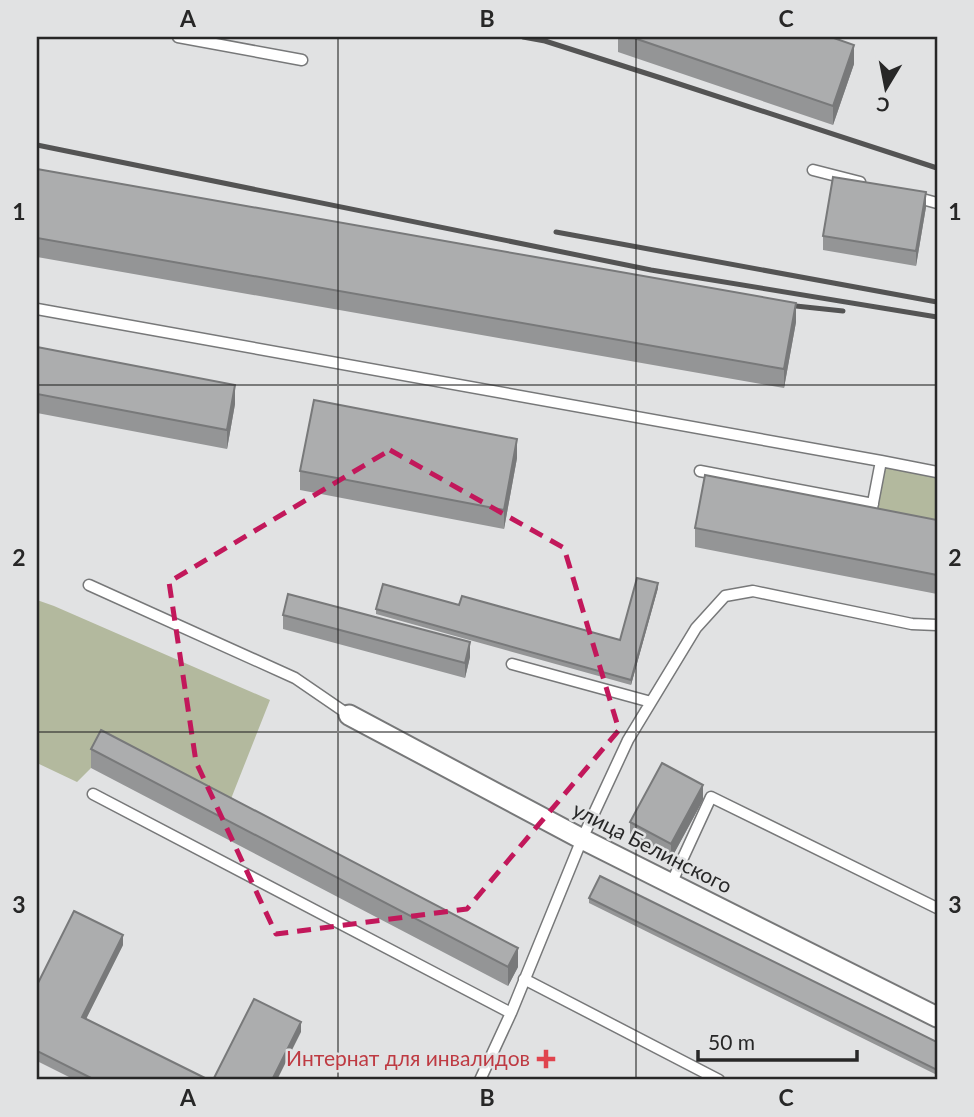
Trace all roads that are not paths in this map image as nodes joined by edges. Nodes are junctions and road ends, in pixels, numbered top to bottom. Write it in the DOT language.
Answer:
graph roads {
  1 [pos="178,37"];
  2 [pos="302,60"];
  3 [pos="813,170"];
  4 [pos="875,186"];
  5 [pos="900,193"];
  6 [pos="937,203"];
  7 [pos="37,309"];
  8 [pos="881,461"];
  9 [pos="699,471"];
  10 [pos="937,472"];
  11 [pos="89,585"];
  12 [pos="937,625"];
  13 [pos="512,664"];
  14 [pos="651,702"];
  15 [pos="349,715"];
  16 [pos="93,794"];
  17 [pos="582,839"];
  18 [pos="671,884"];
  19 [pos="937,908"];
  20 [pos="524,979"];
  21 [pos="511,1013"];
  22 [pos="937,1017"];
  23 [pos="480,1080"];
  24 [pos="719,1080"];
  1 -- 2 [label="lane"];
  3 -- 4 [label="lane"];
  5 -- 6 [label="lane"];
  7 -- 8 [label="lane"];
  8 -- 9 [label="lane"];
  8 -- 10 [label="lane"];
  11 -- 15 [label="lane"];
  12 -- 14 [label="lane"];
  13 -- 14 [label="lane"];
  14 -- 17 [label="lane"];
  15 -- 17 [label="street, улица Белинского"];
  16 -- 21 [label="lane"];
  17 -- 18 [label="street, улица Белинского"];
  17 -- 20 [label="lane"];
  18 -- 19 [label="lane"];
  18 -- 22 [label="street, улица Белинского"];
  20 -- 21 [label="lane"];
  20 -- 24 [label="lane"];
  21 -- 23 [label="lane"];
}
